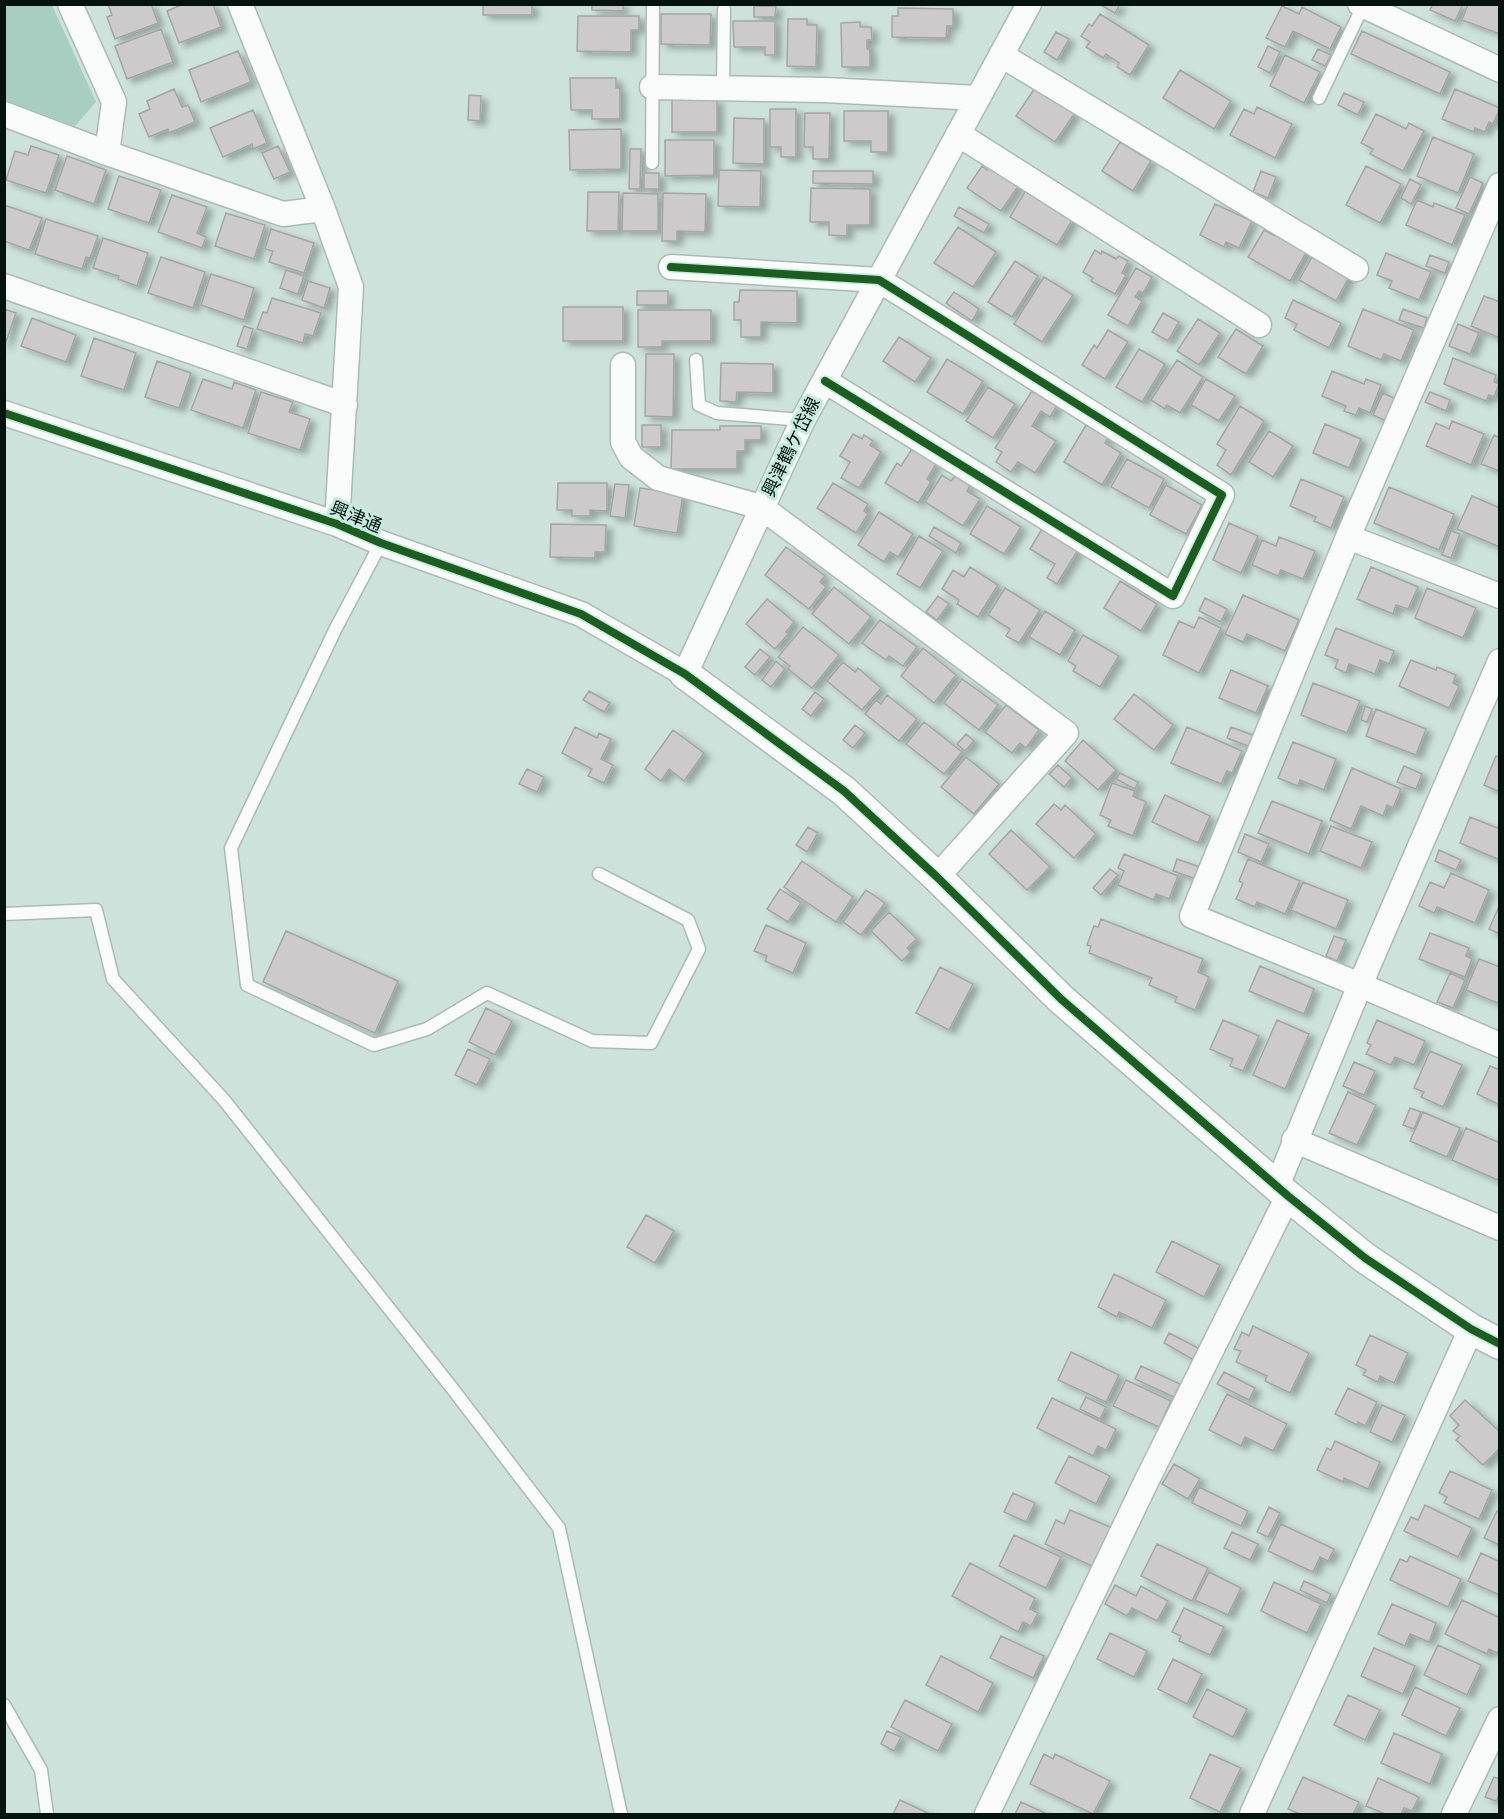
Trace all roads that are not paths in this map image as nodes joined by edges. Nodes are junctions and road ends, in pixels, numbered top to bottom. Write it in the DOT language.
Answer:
graph roads {
  1 [pos="70,4"];
  2 [pos="240,4"];
  3 [pos="653,4"];
  4 [pos="1029,4"];
  5 [pos="1361,5"];
  6 [pos="724,9"];
  7 [pos="1001,56"];
  8 [pos="1500,70"];
  9 [pos="652,87"];
  10 [pos="723,87"];
  11 [pos="978,98"];
  12 [pos="1319,98"];
  13 [pos="4,114"];
  14 [pos="958,134"];
  15 [pos="107,153"];
  16 [pos="652,163"];
  17 [pos="1500,185"];
  18 [pos="323,209"];
  19 [pos="671,267"];
  20 [pos="1356,269"];
  21 [pos="879,280"];
  22 [pos="4,286"];
  23 [pos="1259,325"];
  24 [pos="696,360"];
  25 [pos="623,365"];
  26 [pos="825,381"];
  27 [pos="345,405"];
  28 [pos="4,413"];
  29 [pos="803,420"];
  30 [pos="761,507"];
  31 [pos="337,524"];
  32 [pos="1348,537"];
  33 [pos="381,543"];
  34 [pos="1500,596"];
  35 [pos="1500,661"];
  36 [pos="685,674"];
  37 [pos="598,874"];
  38 [pos="937,877"];
  39 [pos="4,914"];
  40 [pos="1360,985"];
  41 [pos="1500,1045"];
  42 [pos="1294,1140"];
  43 [pos="1282,1191"];
  44 [pos="1500,1228"];
  45 [pos="1471,1329"];
  46 [pos="1500,1344"];
  47 [pos="4,1705"];
  48 [pos="1500,1719"];
  49 [pos="47,1815"];
  50 [pos="621,1815"];
  51 [pos="987,1815"];
  52 [pos="1252,1815"];
  53 [pos="1454,1815"];
  1 -- 15 [label="street"];
  2 -- 18 [label="street"];
  3 -- 9 [label="lane"];
  4 -- 7 [label="street, 興津鶴ケ岱線"];
  5 -- 8 [label="street"];
  5 -- 12 [label="lane"];
  6 -- 10 [label="lane"];
  7 -- 11 [label="street, 興津鶴ケ岱線"];
  7 -- 20 [label="street"];
  9 -- 10 [label="street"];
  9 -- 16 [label="lane"];
  10 -- 11 [label="street"];
  11 -- 14 [label="street, 興津鶴ケ岱線"];
  13 -- 15 [label="street"];
  14 -- 21 [label="street, 興津鶴ケ岱線"];
  14 -- 23 [label="street"];
  15 -- 18 [label="street"];
  17 -- 32 [label="street"];
  18 -- 27 [label="street"];
  19 -- 21 [label="street"];
  21 -- 26 [label="street, 興津鶴ケ岱線"];
  21 -- 26 [label="street"];
  22 -- 27 [label="street"];
  24 -- 29 [label="lane"];
  25 -- 30 [label="street"];
  26 -- 29 [label="street, 興津鶴ケ岱線"];
  27 -- 31 [label="street"];
  28 -- 31 [label="street, 興津通"];
  29 -- 30 [label="street, 興津鶴ケ岱線"];
  30 -- 36 [label="street, 興津鶴ケ岱線"];
  30 -- 38 [label="street"];
  31 -- 33 [label="street, 興津通"];
  32 -- 34 [label="street"];
  32 -- 40 [label="street"];
  33 -- 36 [label="street, 興津通"];
  33 -- 37 [label="lane"];
  35 -- 40 [label="street"];
  36 -- 38 [label="street"];
  38 -- 43 [label="street"];
  39 -- 50 [label="lane"];
  40 -- 41 [label="street"];
  40 -- 42 [label="street"];
  42 -- 43 [label="street"];
  42 -- 44 [label="street"];
  43 -- 45 [label="street"];
  43 -- 51 [label="street"];
  45 -- 46 [label="street"];
  45 -- 52 [label="street"];
  47 -- 49 [label="lane"];
  48 -- 53 [label="street"];
}
